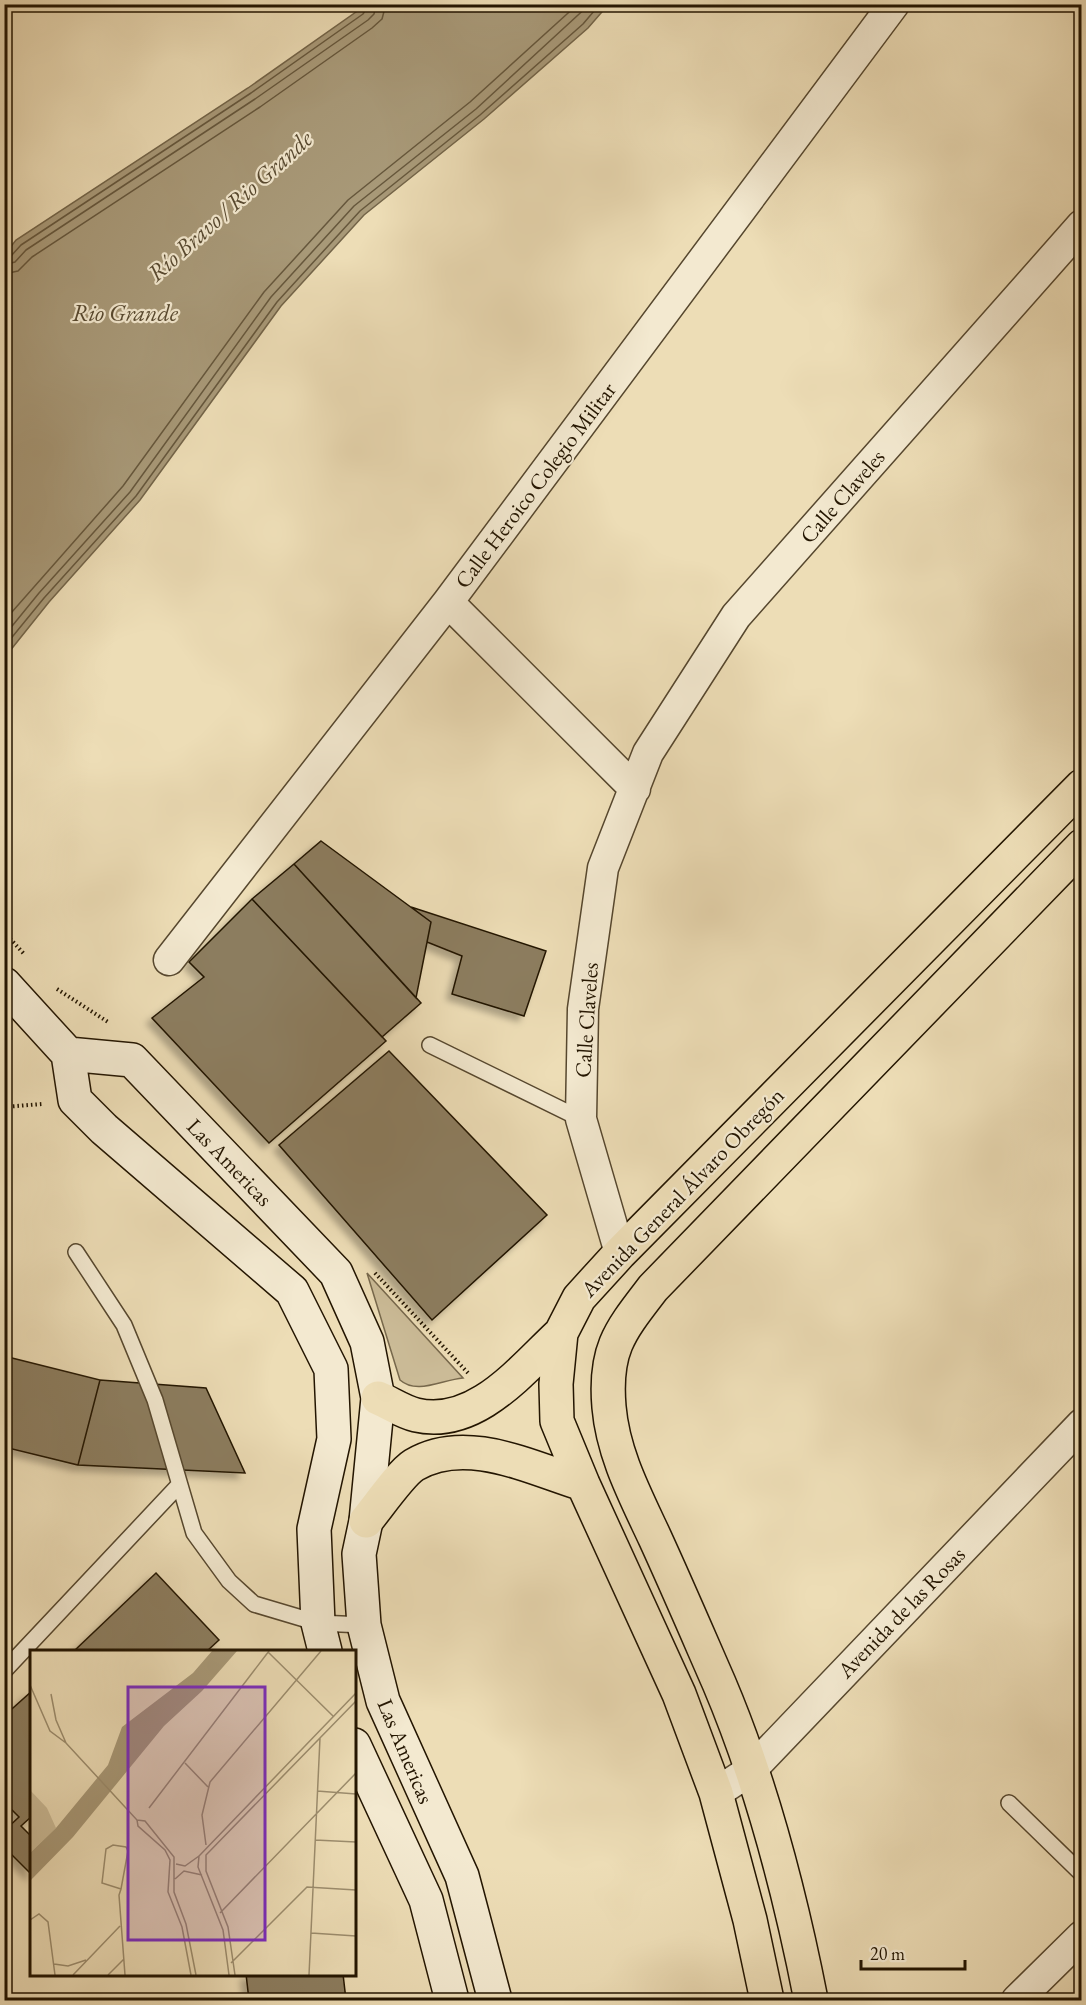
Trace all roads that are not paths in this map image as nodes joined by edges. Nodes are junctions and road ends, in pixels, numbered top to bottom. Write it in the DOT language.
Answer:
graph roads {
  1 [pos="894,4"];
  2 [pos="1082,225"];
  3 [pos="448,602"];
  4 [pos="1082,786"];
  5 [pos="635,789"];
  6 [pos="1082,846"];
  7 [pos="169,960"];
  8 [pos="4,984"];
  9 [pos="430,1046"];
  10 [pos="68,1054"];
  11 [pos="581,1119"];
  12 [pos="76,1252"];
  13 [pos="620,1253"];
  14 [pos="579,1298"];
  15 [pos="561,1333"];
  16 [pos="619,1333"];
  17 [pos="378,1398"];
  18 [pos="1082,1424"];
  19 [pos="583,1484"];
  20 [pos="179,1485"];
  21 [pos="366,1521"];
  22 [pos="364,1625"];
  23 [pos="322,1637"];
  24 [pos="4,1671"];
  25 [pos="356,1749"];
  26 [pos="751,1770"];
  27 [pos="716,1794"];
  28 [pos="1009,1803"];
  29 [pos="1082,1874"];
  30 [pos="1082,1936"];
  31 [pos="452,2001"];
  32 [pos="495,2001"];
  33 [pos="766,2001"];
  34 [pos="811,2001"];
  35 [pos="1017,2001"];
  1 -- 3 [label="street, Calle Heroico Colegio Militar"];
  2 -- 5 [label="street, Calle Claveles"];
  3 -- 5 [label="street"];
  3 -- 7 [label="street, Calle Heroico Colegio Militar"];
  4 -- 13 [label="main road, Avenida General Álvaro Obregón"];
  5 -- 11 [label="street, Calle Claveles"];
  6 -- 16 [label="main road, Avenida General Álvaro Obregón"];
  8 -- 10 [label="main road"];
  9 -- 11 [label="lane"];
  10 -- 17 [label="main road, Las Americas"];
  10 -- 23 [label="main road"];
  11 -- 13 [label="street, Calle Claveles"];
  12 -- 20 [label="lane"];
  13 -- 14 [label="main road, Avenida General Álvaro Obregón"];
  14 -- 15 [label="main road, Avenida General Álvaro Obregón"];
  14 -- 16 [label="main road"];
  15 -- 17 [label="main road"];
  15 -- 19 [label="main road, Avenida General Álvaro Obregón"];
  16 -- 26 [label="main road, Avenida General Álvaro Obregón"];
  17 -- 21 [label="main road, Las Americas"];
  18 -- 26 [label="street, Avenida de las Rosas"];
  19 -- 21 [label="main road"];
  19 -- 27 [label="main road, Avenida General Álvaro Obregón"];
  20 -- 23 [label="lane"];
  20 -- 24 [label="lane"];
  21 -- 22 [label="main road, Las Americas"];
  22 -- 23 [label="lane"];
  22 -- 32 [label="main road, Las Americas"];
  25 -- 31 [label="main road, Las Americas"];
  26 -- 27 [label="street, Avenida de las Rosas"];
  26 -- 34 [label="main road, Avenida General Álvaro Obregón"];
  27 -- 33 [label="main road, Avenida General Álvaro Obregón"];
  28 -- 29 [label="lane"];
  30 -- 35 [label="street"];
}
